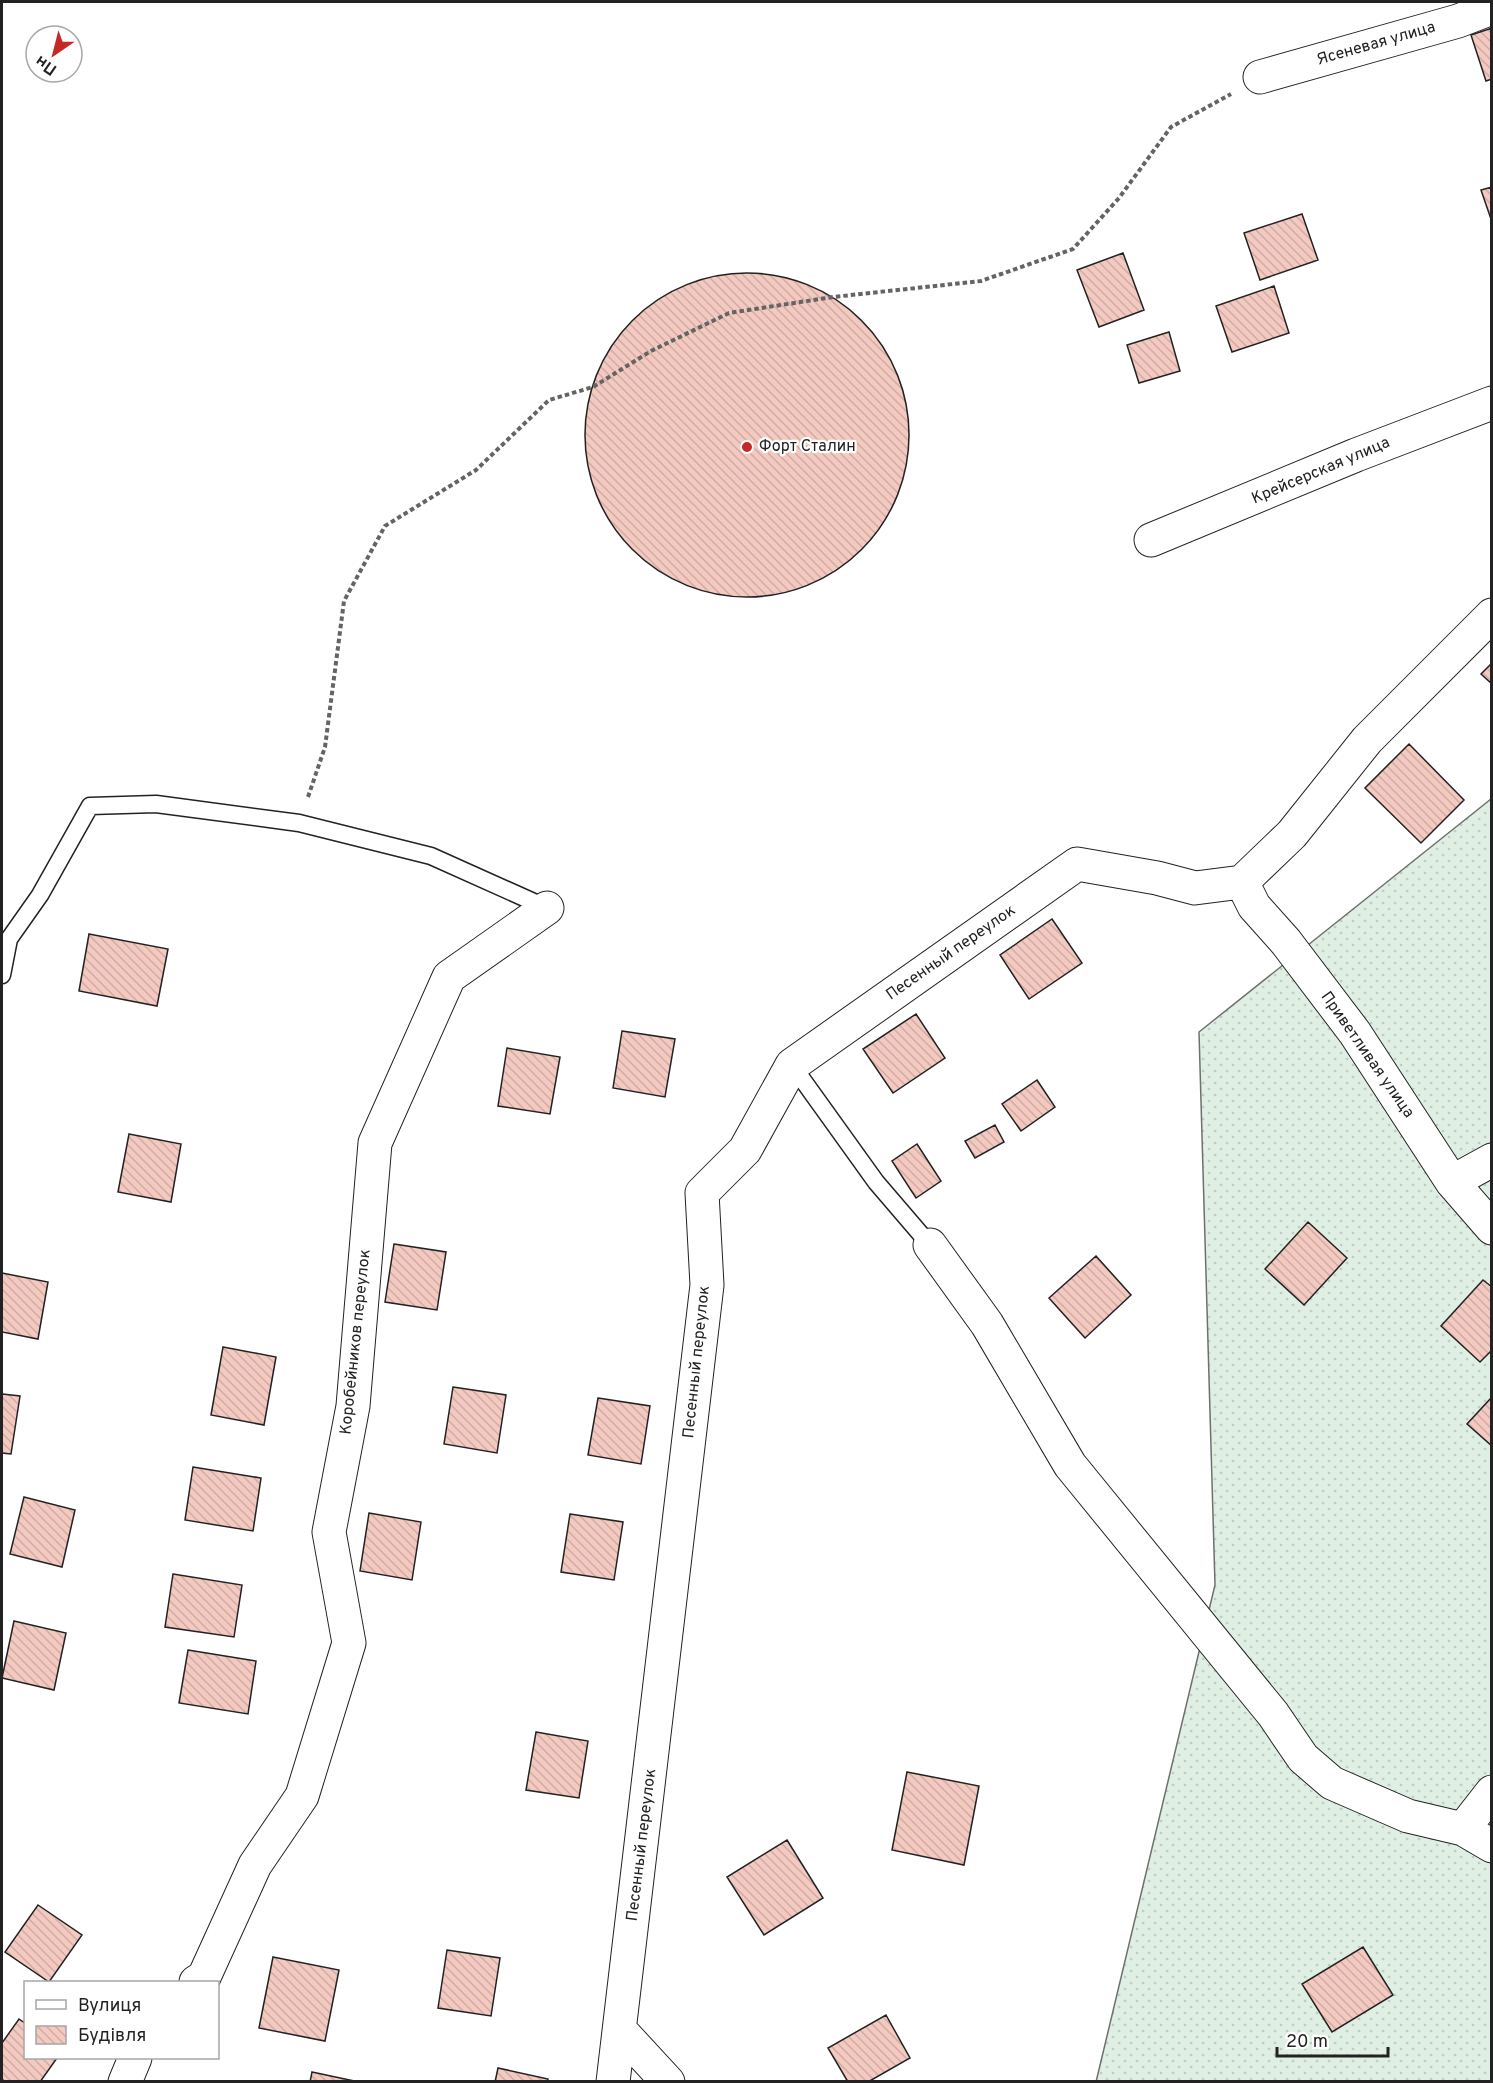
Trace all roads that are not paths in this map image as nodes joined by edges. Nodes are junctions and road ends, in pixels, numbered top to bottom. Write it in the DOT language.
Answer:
graph roads {
  1 [pos="1491,8"];
  2 [pos="1260,77"];
  3 [pos="1491,403"];
  4 [pos="1151,540"];
  5 [pos="1491,615"];
  6 [pos="1242,882"];
  7 [pos="547,908"];
  8 [pos="5,944"];
  9 [pos="2,975"];
  10 [pos="792,1065"];
  11 [pos="1491,1161"];
  12 [pos="1452,1182"];
  13 [pos="1491,1228"];
  14 [pos="930,1245"];
  15 [pos="1491,1792"];
  16 [pos="1463,1829"];
  17 [pos="1491,1845"];
  18 [pos="199,1981"];
  19 [pos="620,2030"];
  20 [pos="135,2059"];
  21 [pos="125,2082"];
  22 [pos="613,2082"];
  23 [pos="668,2082"];
  1 -- 2 [label="street, Ясеневая улица"];
  3 -- 4 [label="street, Крейсерская улица"];
  5 -- 6 [label="street"];
  6 -- 10 [label="street, Песенный переулок"];
  6 -- 12 [label="street, Приветливая улица"];
  7 -- 8 [label="lane"];
  7 -- 18 [label="street, Коробейников переулок"];
  8 -- 9 [label="lane"];
  10 -- 14 [label="lane"];
  10 -- 19 [label="street, Песенный переулок"];
  11 -- 12 [label="street"];
  12 -- 13 [label="street, Приветливая улица"];
  14 -- 16 [label="street"];
  15 -- 16 [label="street"];
  16 -- 17 [label="street"];
  19 -- 22 [label="street, Песенный переулок"];
  19 -- 23 [label="street"];
  20 -- 21 [label="street"];
}
